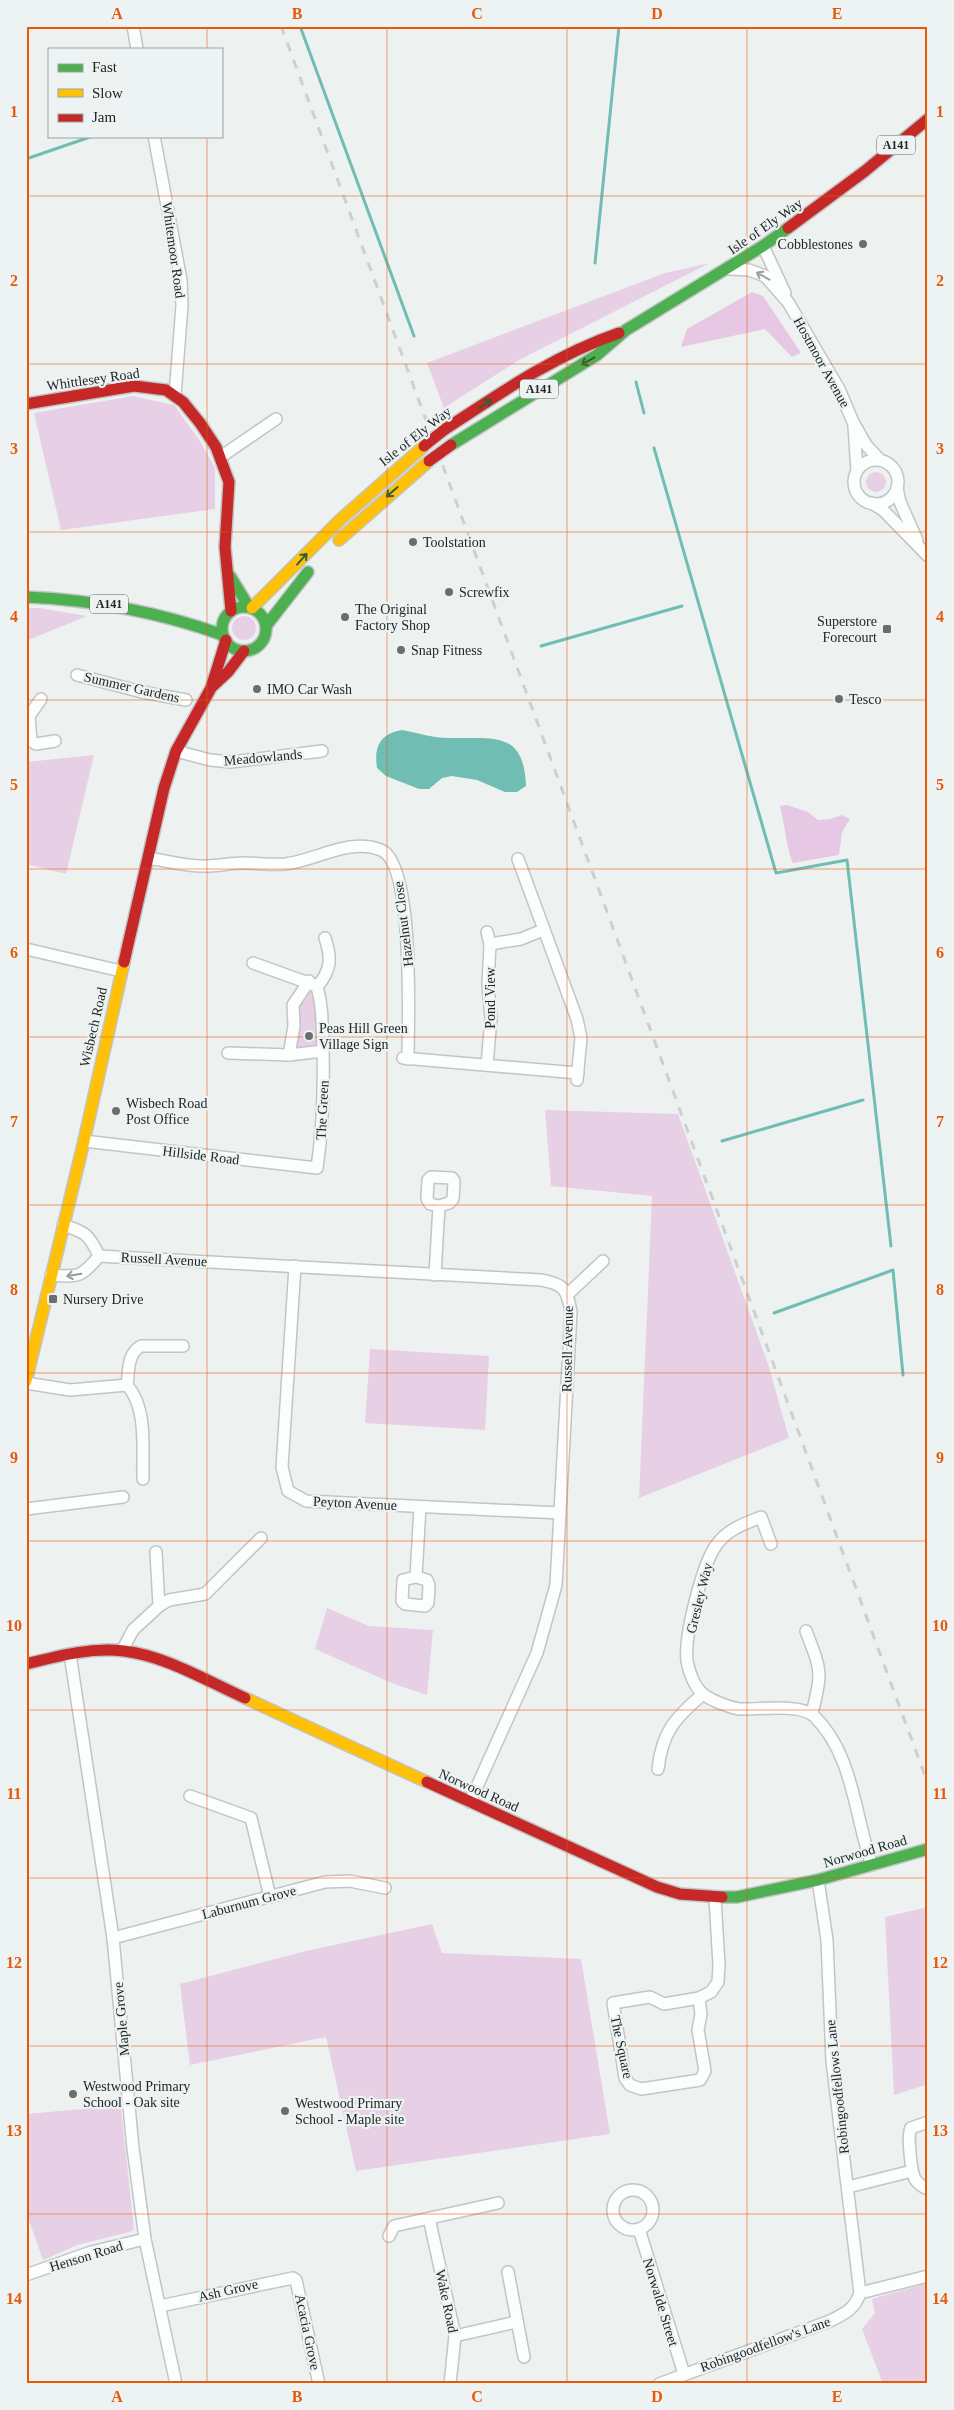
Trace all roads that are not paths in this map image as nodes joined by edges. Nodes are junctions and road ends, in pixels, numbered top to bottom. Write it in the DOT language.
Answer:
graph roads {
  1 [pos="133,26"];
  2 [pos="137,48"];
  3 [pos="928,119"];
  4 [pos="154,138"];
  5 [pos="763,246"];
  6 [pos="728,269"];
  7 [pos="788,302"];
  8 [pos="626,330"];
  9 [pos="175,395"];
  10 [pos="26,404"];
  11 [pos="276,419"];
  12 [pos="853,422"];
  13 [pos="222,456"];
  14 [pos="880,460"];
  15 [pos="857,470"];
  16 [pos="897,488"];
  17 [pos="872,503"];
  18 [pos="920,546"];
  19 [pos="331,549"];
  20 [pos="928,556"];
  21 [pos="319,561"];
  22 [pos="229,574"];
  23 [pos="26,597"];
  24 [pos="250,608"];
  25 [pos="228,615"];
  26 [pos="190,622"];
  27 [pos="266,626"];
  28 [pos="225,638"];
  29 [pos="244,650"];
  30 [pos="77,675"];
  31 [pos="211,688"];
  32 [pos="41,699"];
  33 [pos="186,700"];
  34 [pos="29,741"];
  35 [pos="55,741"];
  36 [pos="176,751"];
  37 [pos="322,751"];
  38 [pos="149,858"];
  39 [pos="518,859"];
  40 [pos="543,930"];
  41 [pos="487,932"];
  42 [pos="325,938"];
  43 [pos="490,944"];
  44 [pos="26,949"];
  45 [pos="253,963"];
  46 [pos="122,971"];
  47 [pos="313,984"];
  48 [pos="323,1051"];
  49 [pos="228,1053"];
  50 [pos="289,1055"];
  51 [pos="487,1065"];
  52 [pos="84,1141"];
  53 [pos="317,1168"];
  54 [pos="439,1206"];
  55 [pos="63,1224"];
  56 [pos="99,1256"];
  57 [pos="603,1261"];
  58 [pos="295,1266"];
  59 [pos="435,1275"];
  60 [pos="51,1276"];
  61 [pos="568,1294"];
  62 [pos="182,1346"];
  63 [pos="26,1382"];
  64 [pos="127,1385"];
  65 [pos="143,1479"];
  66 [pos="123,1497"];
  67 [pos="420,1507"];
  68 [pos="26,1509"];
  69 [pos="560,1513"];
  70 [pos="261,1538"];
  71 [pos="771,1544"];
  72 [pos="156,1552"];
  73 [pos="416,1576"];
  74 [pos="159,1606"];
  75 [pos="806,1631"];
  76 [pos="123,1649"];
  77 [pos="70,1654"];
  78 [pos="26,1664"];
  79 [pos="703,1694"];
  80 [pos="812,1714"];
  81 [pos="658,1769"];
  82 [pos="190,1796"];
  83 [pos="470,1802"];
  84 [pos="928,1849"];
  85 [pos="872,1866"];
  86 [pos="818,1880"];
  87 [pos="385,1888"];
  88 [pos="270,1897"];
  89 [pos="716,1898"];
  90 [pos="114,1938"];
  91 [pos="699,1998"];
  92 [pos="928,2122"];
  93 [pos="912,2171"];
  94 [pos="848,2187"];
  95 [pos="928,2189"];
  96 [pos="498,2203"];
  97 [pos="429,2218"];
  98 [pos="639,2229"];
  99 [pos="389,2236"];
  100 [pos="145,2239"];
  101 [pos="508,2272"];
  102 [pos="26,2275"];
  103 [pos="928,2276"];
  104 [pos="296,2280"];
  105 [pos="860,2293"];
  106 [pos="160,2306"];
  107 [pos="516,2322"];
  108 [pos="455,2336"];
  109 [pos="524,2357"];
  110 [pos="684,2374"];
  111 [pos="176,2384"];
  112 [pos="319,2384"];
  113 [pos="450,2384"];
  114 [pos="659,2384"];
  1 -- 2 [label="street"];
  3 -- 5 [label="main road, Isle of Ely Way / A141"];
  4 -- 9 [label="street, Whitemoor Road"];
  5 -- 6 [label="main road, Isle of Ely Way / A141"];
  5 -- 7 [label="street, Hostmoor Avenue"];
  7 -- 6 [label="street, Hostmoor Avenue, one-way"];
  6 -- 8 [label="main road, Isle of Ely Way / A141"];
  7 -- 12 [label="street, Hostmoor Avenue"];
  8 -- 19 [label="main road, Isle of Ely Way / A141, one-way, bridge"];
  24 -- 8 [label="main road, Isle of Ely Way / A141, one-way, bridge"];
  9 -- 10 [label="main road, Whittlesey Road"];
  9 -- 13 [label="main road, Whittlesey Road"];
  11 -- 13 [label="street"];
  12 -- 14 [label="street, Hostmoor Avenue"];
  12 -- 15 [label="street, Hostmoor Avenue"];
  13 -- 22 [label="main road, Whittlesey Road"];
  14 -- 15 [label="street"];
  14 -- 16 [label="street"];
  15 -- 17 [label="street"];
  16 -- 17 [label="street"];
  16 -- 18 [label="street"];
  17 -- 18 [label="street"];
  18 -- 20 [label="street"];
  21 -- 27 [label="main road"];
  22 -- 24 [label="main road, Whittlesey Road"];
  22 -- 25 [label="main road, Whittlesey Road"];
  23 -- 26 [label="main road, A141"];
  24 -- 25 [label="main road, A141"];
  24 -- 27 [label="main road"];
  25 -- 26 [label="main road, A141"];
  25 -- 28 [label="main road"];
  26 -- 28 [label="main road, A141"];
  27 -- 29 [label="main road"];
  28 -- 29 [label="main road, A141"];
  28 -- 31 [label="main road, Wisbech Road"];
  29 -- 31 [label="main road, Wisbech Road"];
  30 -- 33 [label="street, Summer Gardens"];
  31 -- 36 [label="main road, Wisbech Road"];
  32 -- 34 [label="street"];
  34 -- 35 [label="street"];
  36 -- 37 [label="street, Meadowlands"];
  36 -- 38 [label="main road, Wisbech Road"];
  38 -- 46 [label="main road, Wisbech Road"];
  38 -- 51 [label="street, Hazelnut Close"];
  39 -- 40 [label="street"];
  40 -- 43 [label="street"];
  40 -- 51 [label="street"];
  41 -- 43 [label="street, Pond View"];
  42 -- 47 [label="street"];
  43 -- 51 [label="street, Pond View"];
  44 -- 46 [label="street"];
  45 -- 47 [label="street"];
  46 -- 52 [label="main road, Wisbech Road"];
  47 -- 48 [label="street, The Green"];
  47 -- 50 [label="street"];
  48 -- 50 [label="street"];
  48 -- 53 [label="street, The Green"];
  49 -- 50 [label="street"];
  52 -- 53 [label="street, Hillside Road"];
  52 -- 55 [label="main road, Wisbech Road"];
  54 -- 59 [label="street"];
  55 -- 56 [label="street"];
  55 -- 60 [label="main road, Wisbech Road"];
  56 -- 58 [label="street, Russell Avenue"];
  56 -- 60 [label="street, one-way"];
  57 -- 61 [label="street"];
  58 -- 59 [label="street, Russell Avenue"];
  58 -- 67 [label="street, Peyton Avenue"];
  59 -- 61 [label="street, Russell Avenue"];
  60 -- 63 [label="main road, Wisbech Road"];
  61 -- 69 [label="street, Russell Avenue"];
  62 -- 64 [label="street"];
  63 -- 64 [label="street"];
  64 -- 65 [label="street"];
  66 -- 68 [label="street"];
  67 -- 69 [label="street, Peyton Avenue"];
  67 -- 73 [label="street"];
  69 -- 83 [label="street, Russell Avenue"];
  70 -- 74 [label="street"];
  71 -- 79 [label="street, Gresley Way"];
  72 -- 74 [label="street"];
  74 -- 76 [label="street"];
  75 -- 80 [label="street"];
  76 -- 77 [label="main road, Norwood Road"];
  76 -- 83 [label="main road, Norwood Road"];
  77 -- 78 [label="main road, Norwood Road"];
  77 -- 90 [label="street, Maple Grove"];
  79 -- 80 [label="street"];
  79 -- 81 [label="street"];
  80 -- 85 [label="street"];
  82 -- 88 [label="street"];
  83 -- 89 [label="main road, Norwood Road"];
  84 -- 85 [label="main road, Norwood Road"];
  85 -- 86 [label="main road, Norwood Road"];
  86 -- 89 [label="main road, Norwood Road"];
  86 -- 94 [label="street, Robingoodfellows Lane"];
  87 -- 88 [label="street, Laburnum Grove"];
  88 -- 90 [label="street, Laburnum Grove"];
  89 -- 91 [label="street"];
  90 -- 100 [label="street, Maple Grove"];
  91 -- 91 [label="street, The Square"];
  92 -- 93 [label="street"];
  93 -- 94 [label="street"];
  93 -- 95 [label="street"];
  94 -- 105 [label="street, Robingoodfellows Lane"];
  96 -- 97 [label="street"];
  97 -- 99 [label="street"];
  97 -- 108 [label="street, Wake Road"];
  98 -- 110 [label="street, Norwalde Street"];
  100 -- 102 [label="street, Henson Road"];
  100 -- 106 [label="street, Maple Grove"];
  101 -- 107 [label="street"];
  103 -- 105 [label="street"];
  104 -- 106 [label="street, Ash Grove"];
  104 -- 112 [label="street, Acacia Grove"];
  105 -- 110 [label="street, Robingoodfellow's Lane"];
  106 -- 111 [label="street, Maple Grove"];
  107 -- 108 [label="street"];
  107 -- 109 [label="street"];
  108 -- 113 [label="street, Wake Road"];
  110 -- 114 [label="street, Robingoodfellow's Lane"];
}
